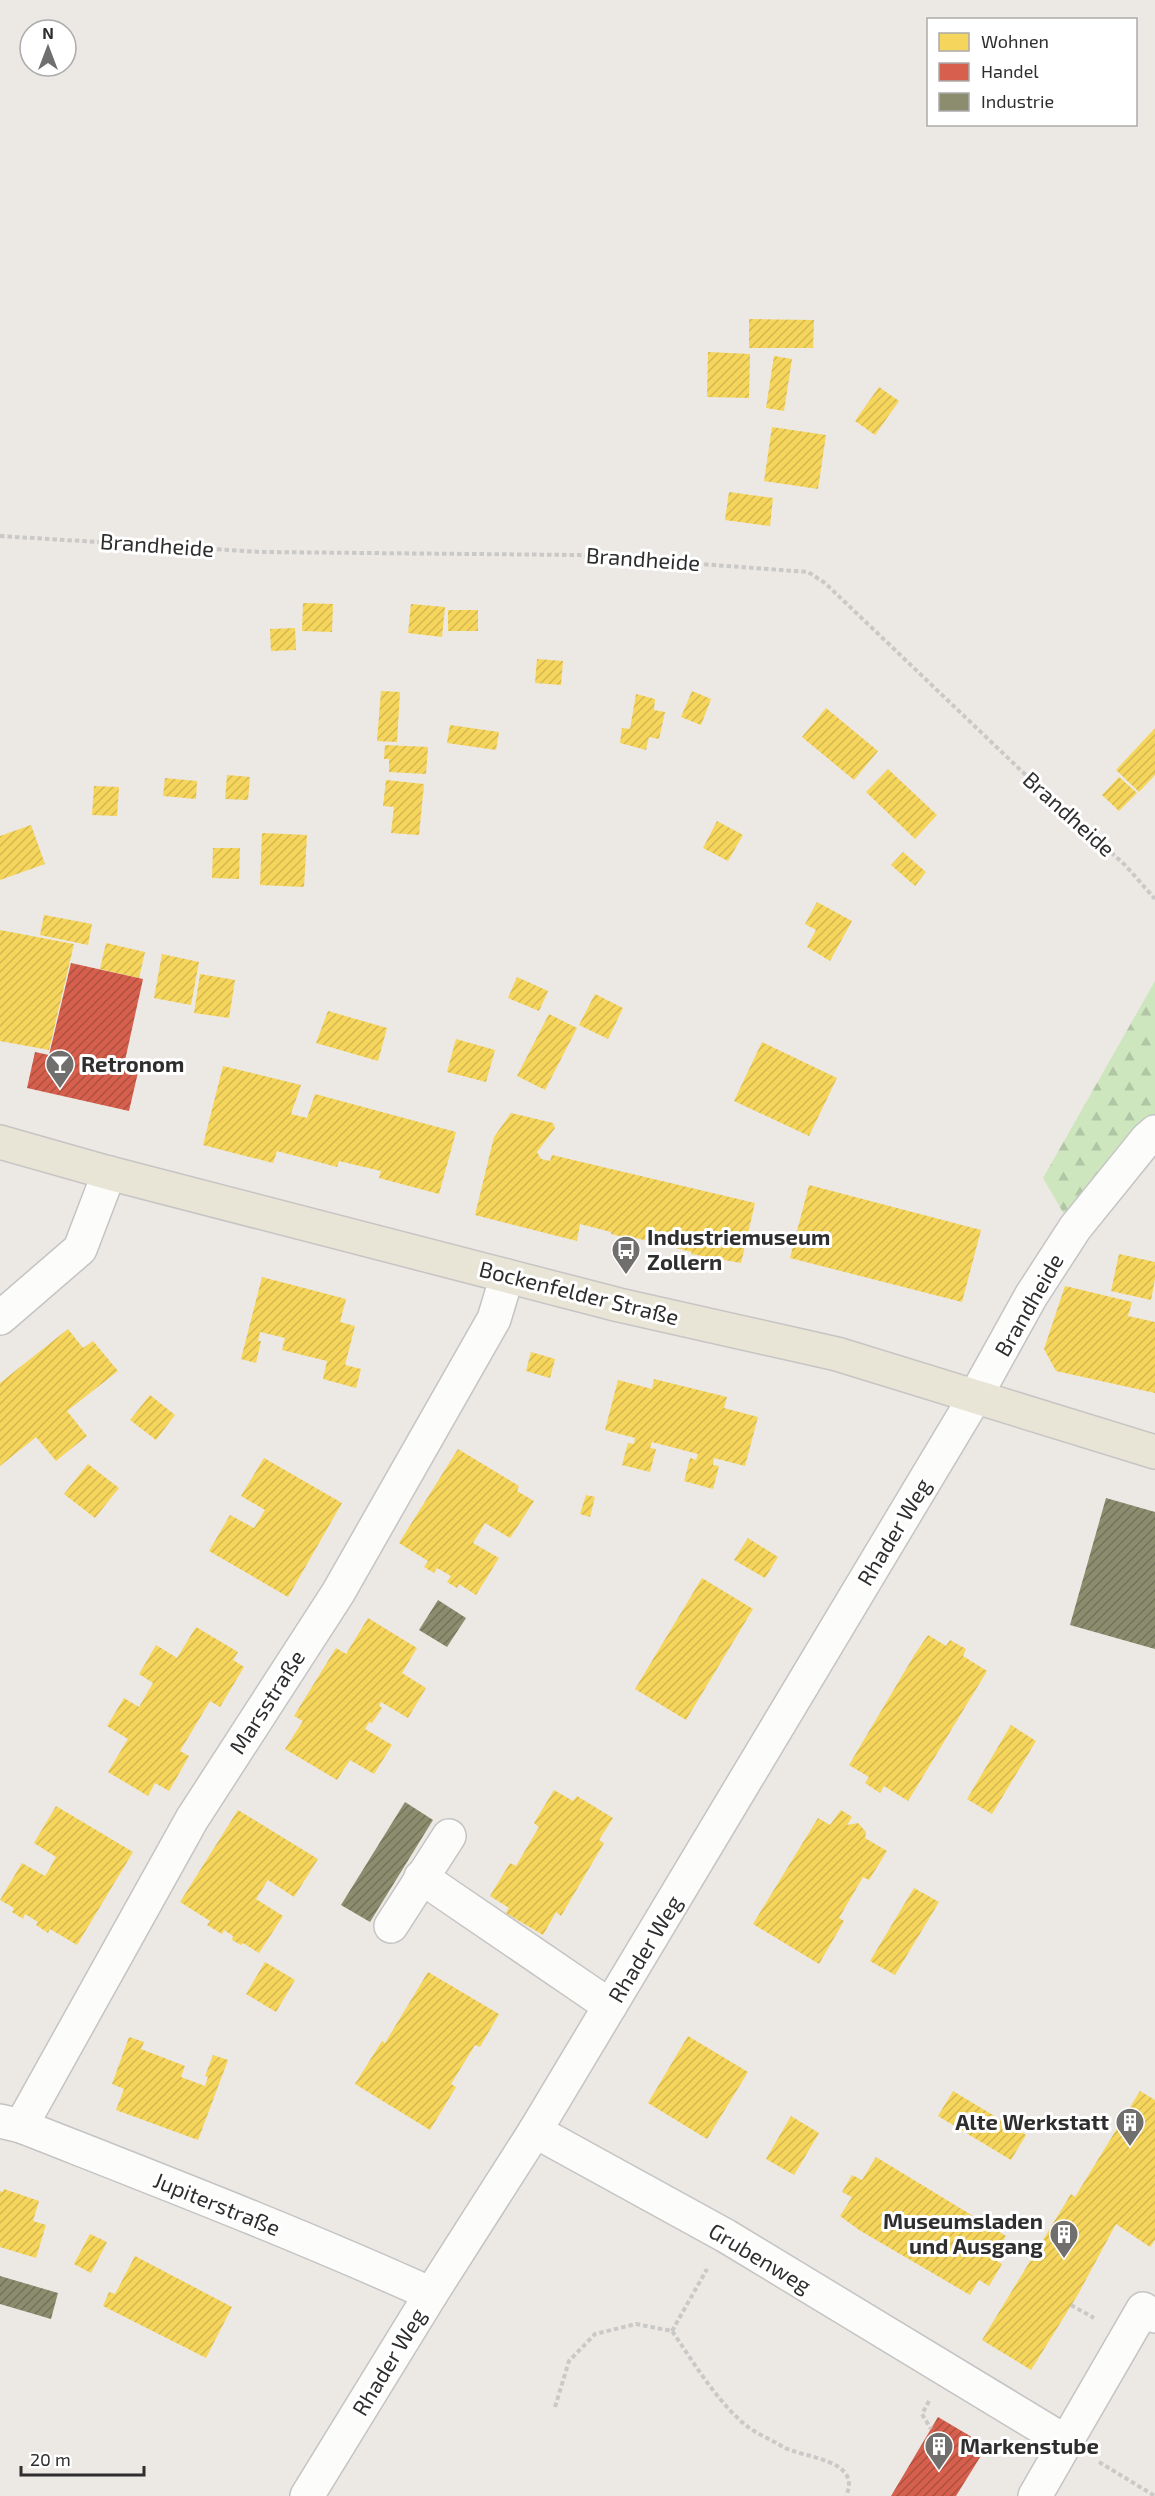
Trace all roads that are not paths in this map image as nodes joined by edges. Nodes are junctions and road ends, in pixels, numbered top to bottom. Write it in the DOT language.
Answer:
graph roads {
  1 [pos="1155,1132"];
  2 [pos="0,1142"];
  3 [pos="109,1173"];
  4 [pos="507,1276"];
  5 [pos="0,1318"];
  6 [pos="975,1397"];
  7 [pos="1155,1452"];
  8 [pos="449,1836"];
  9 [pos="421,1877"];
  10 [pos="391,1926"];
  11 [pos="610,2006"];
  12 [pos="10,2123"];
  13 [pos="535,2131"];
  14 [pos="431,2294"];
  15 [pos="1155,2316"];
  16 [pos="1066,2442"];
  17 [pos="307,2496"];
  18 [pos="1035,2496"];
  1 -- 6 [label="street, Brandheide"];
  2 -- 3 [label="main road, Bockenfelder Straße"];
  3 -- 4 [label="main road, Bockenfelder Straße"];
  3 -- 5 [label="street"];
  4 -- 6 [label="main road, Bockenfelder Straße"];
  4 -- 12 [label="street, Marsstraße"];
  6 -- 7 [label="main road, Bockenfelder Straße"];
  6 -- 11 [label="street, Rhader Weg"];
  8 -- 9 [label="street"];
  9 -- 10 [label="street"];
  9 -- 11 [label="street"];
  11 -- 13 [label="street, Rhader Weg"];
  12 -- 14 [label="street, Jupiterstraße"];
  13 -- 14 [label="street, Rhader Weg"];
  13 -- 16 [label="street, Grubenweg"];
  14 -- 17 [label="street, Rhader Weg"];
  15 -- 16 [label="street"];
  16 -- 18 [label="street"];
}
